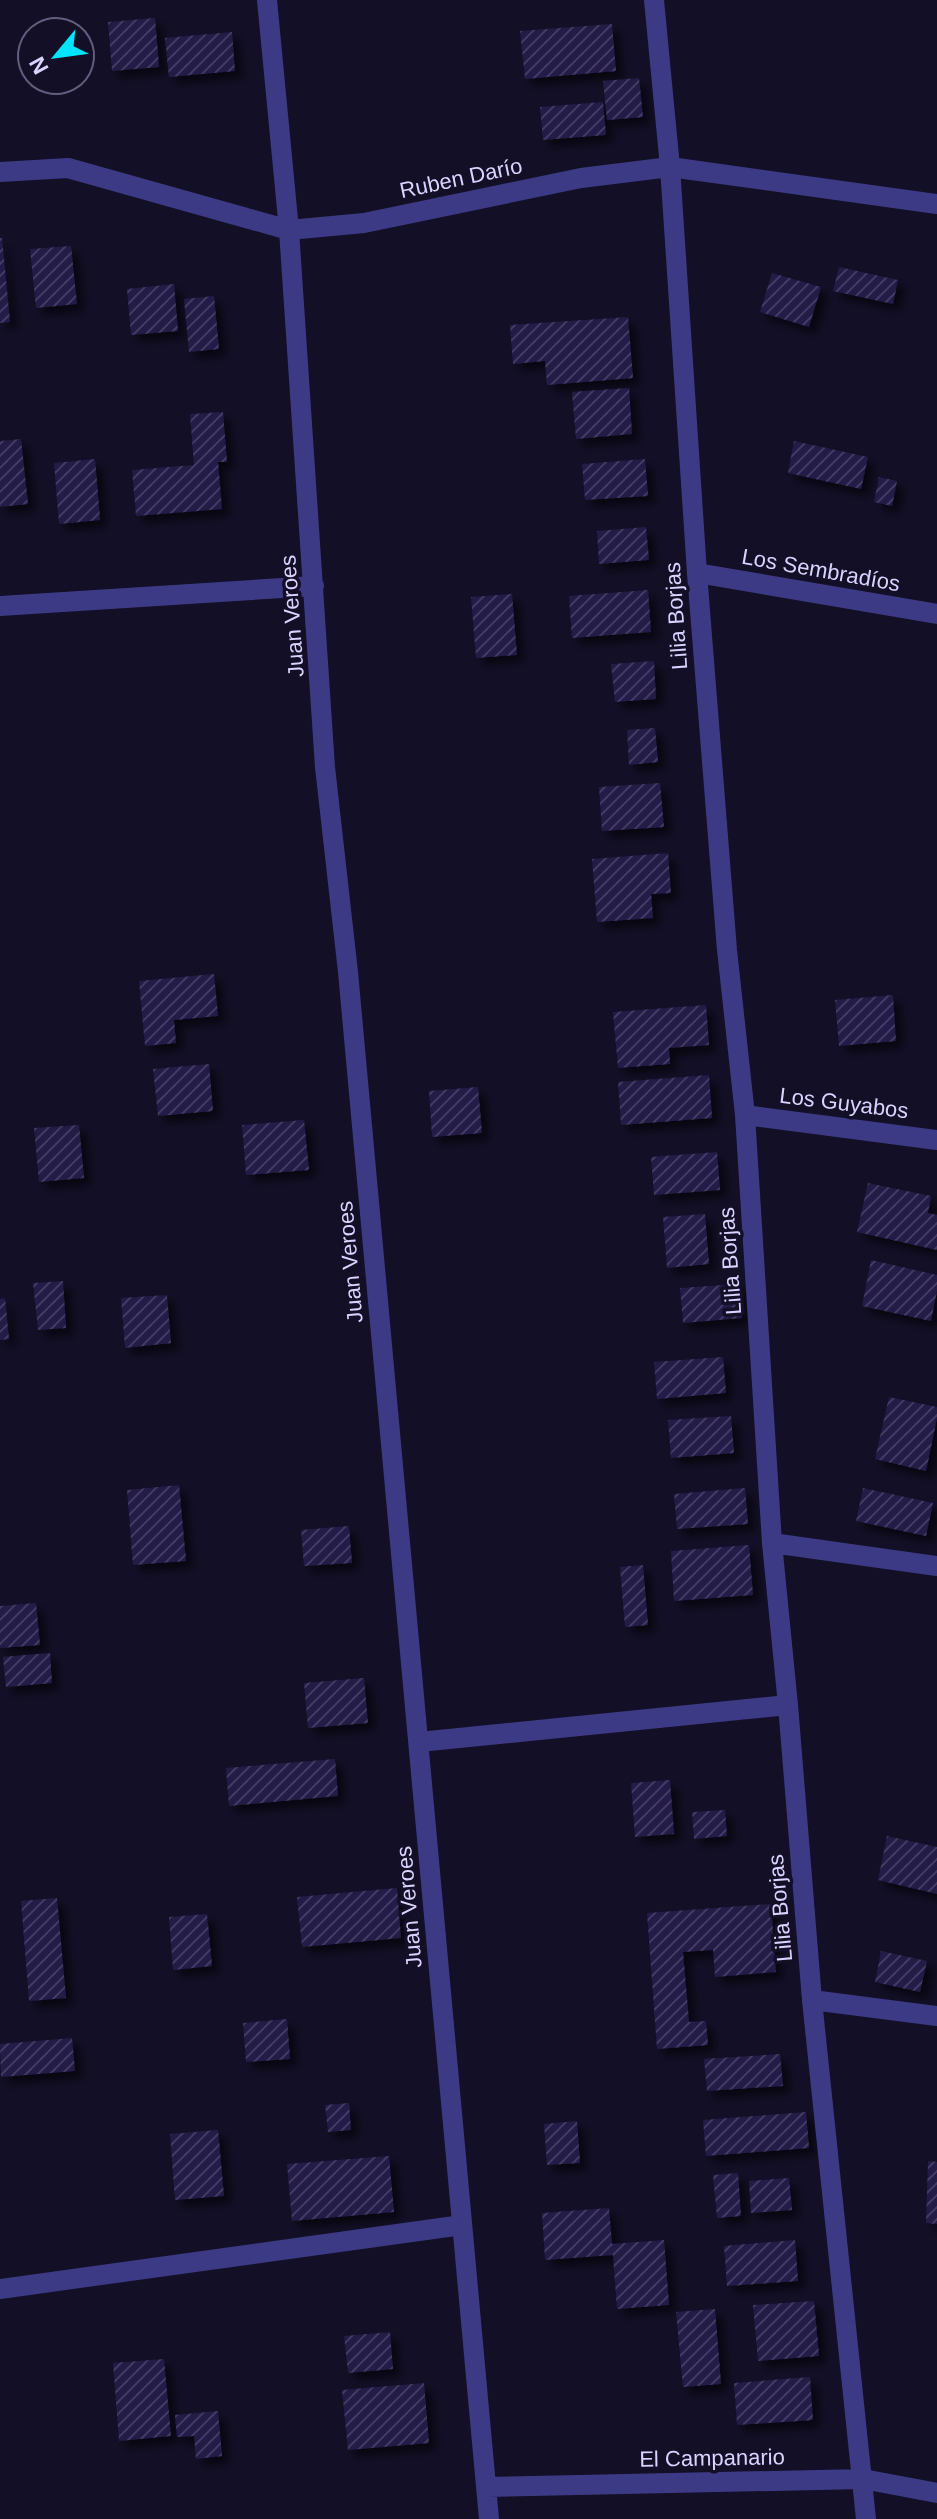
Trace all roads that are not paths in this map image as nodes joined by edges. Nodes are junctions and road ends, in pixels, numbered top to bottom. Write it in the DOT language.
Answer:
graph roads {
  1 [pos="267,0"];
  2 [pos="654,0"];
  3 [pos="670,167"];
  4 [pos="0,172"];
  5 [pos="937,204"];
  6 [pos="289,230"];
  7 [pos="697,573"];
  8 [pos="314,586"];
  9 [pos="0,606"];
  10 [pos="937,614"];
  11 [pos="745,1115"];
  12 [pos="937,1140"];
  13 [pos="772,1543"];
  14 [pos="937,1566"];
  15 [pos="788,1705"];
  16 [pos="419,1742"];
  17 [pos="812,2000"];
  18 [pos="937,2016"];
  19 [pos="462,2225"];
  20 [pos="0,2289"];
  21 [pos="863,2479"];
  22 [pos="486,2487"];
  23 [pos="937,2493"];
  24 [pos="489,2519"];
  25 [pos="866,2519"];
  1 -- 6 [label="street, Juan Veroes"];
  2 -- 3 [label="street, Lilia Borjas"];
  3 -- 5 [label="street, Ruben Darío"];
  3 -- 6 [label="street, Ruben Darío"];
  3 -- 7 [label="street, Lilia Borjas"];
  4 -- 6 [label="street, Ruben Darío"];
  6 -- 8 [label="street, Juan Veroes"];
  7 -- 10 [label="street, Los Sembradíos"];
  7 -- 11 [label="street, Lilia Borjas"];
  8 -- 9 [label="street"];
  8 -- 16 [label="street, Juan Veroes"];
  11 -- 12 [label="street, Los Guyabos"];
  11 -- 13 [label="street, Lilia Borjas"];
  13 -- 14 [label="street"];
  13 -- 15 [label="street, Lilia Borjas"];
  15 -- 16 [label="street"];
  15 -- 17 [label="street, Lilia Borjas"];
  16 -- 19 [label="street, Juan Veroes"];
  17 -- 18 [label="street"];
  17 -- 21 [label="street, Lilia Borjas"];
  19 -- 20 [label="street"];
  19 -- 22 [label="street, Juan Veroes"];
  21 -- 22 [label="street, El Campanario"];
  21 -- 23 [label="street, El Campanario"];
  21 -- 25 [label="street, Lilia Borjas"];
  22 -- 24 [label="street, Juan Veroes"];
}
